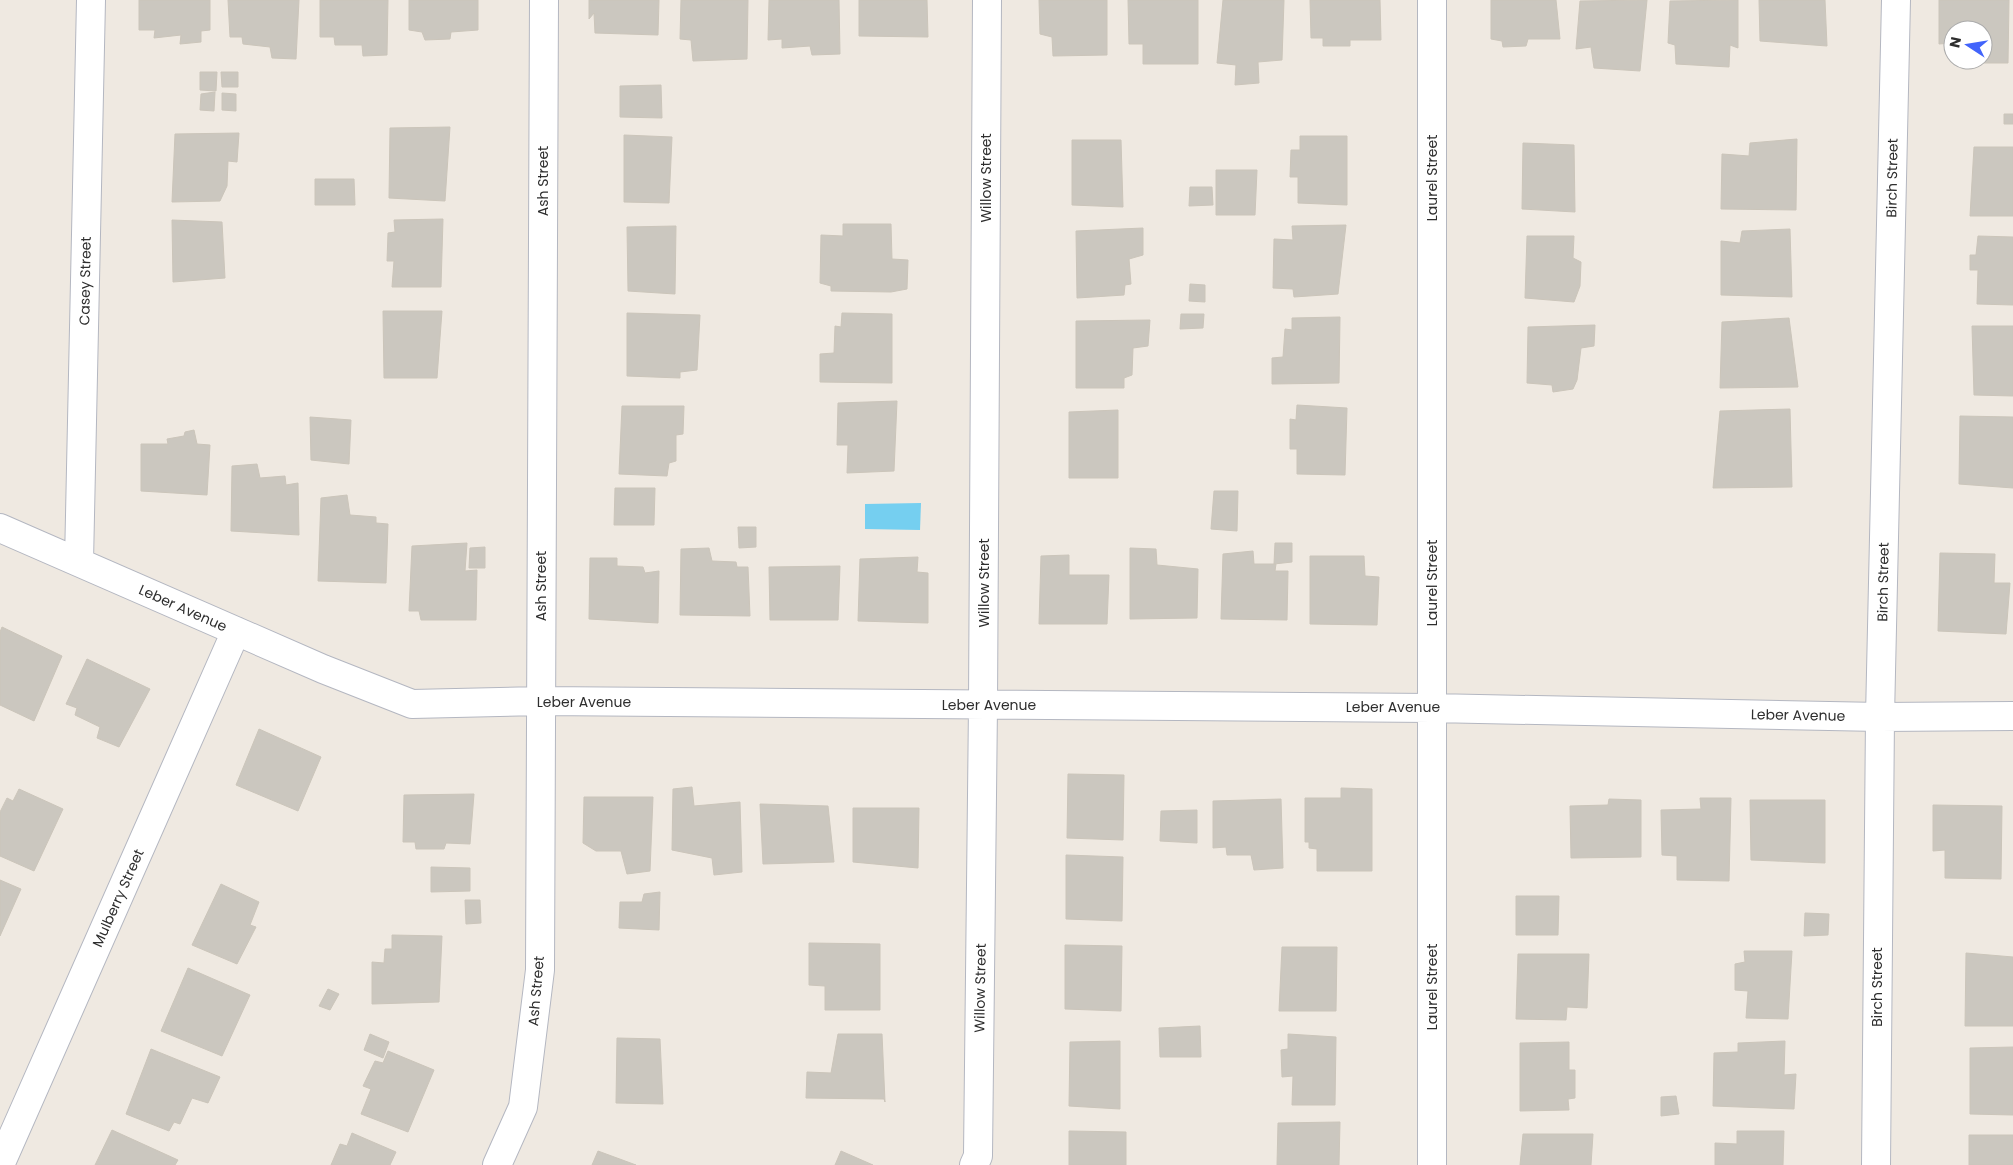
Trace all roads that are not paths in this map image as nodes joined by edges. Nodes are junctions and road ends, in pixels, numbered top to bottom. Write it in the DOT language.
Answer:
graph roads {
  1 [pos="91,0"];
  2 [pos="544,0"];
  3 [pos="987,0"];
  4 [pos="1432,0"];
  5 [pos="1896,0"];
  6 [pos="0,528"];
  7 [pos="79,562"];
  8 [pos="236,631"];
  9 [pos="541,701"];
  10 [pos="983,705"];
  11 [pos="1432,708"];
  12 [pos="2013,716"];
  13 [pos="1880,717"];
  14 [pos="0,1165"];
  15 [pos="497,1165"];
  16 [pos="974,1165"];
  17 [pos="1432,1165"];
  18 [pos="1876,1165"];
  1 -- 7 [label="street, Casey Street"];
  2 -- 9 [label="street, Ash Street"];
  3 -- 10 [label="street, Willow Street"];
  4 -- 11 [label="street, Laurel Street"];
  5 -- 13 [label="street, Birch Street"];
  6 -- 7 [label="street, Leber Avenue"];
  7 -- 8 [label="street, Leber Avenue"];
  8 -- 9 [label="street, Leber Avenue"];
  8 -- 14 [label="street, Mulberry Street"];
  9 -- 10 [label="street, Leber Avenue"];
  9 -- 15 [label="street, Ash Street"];
  10 -- 11 [label="street, Leber Avenue"];
  10 -- 16 [label="street, Willow Street"];
  11 -- 13 [label="street, Leber Avenue"];
  11 -- 17 [label="street, Laurel Street"];
  12 -- 13 [label="street, Leber Avenue"];
  13 -- 18 [label="street, Birch Street"];
}
